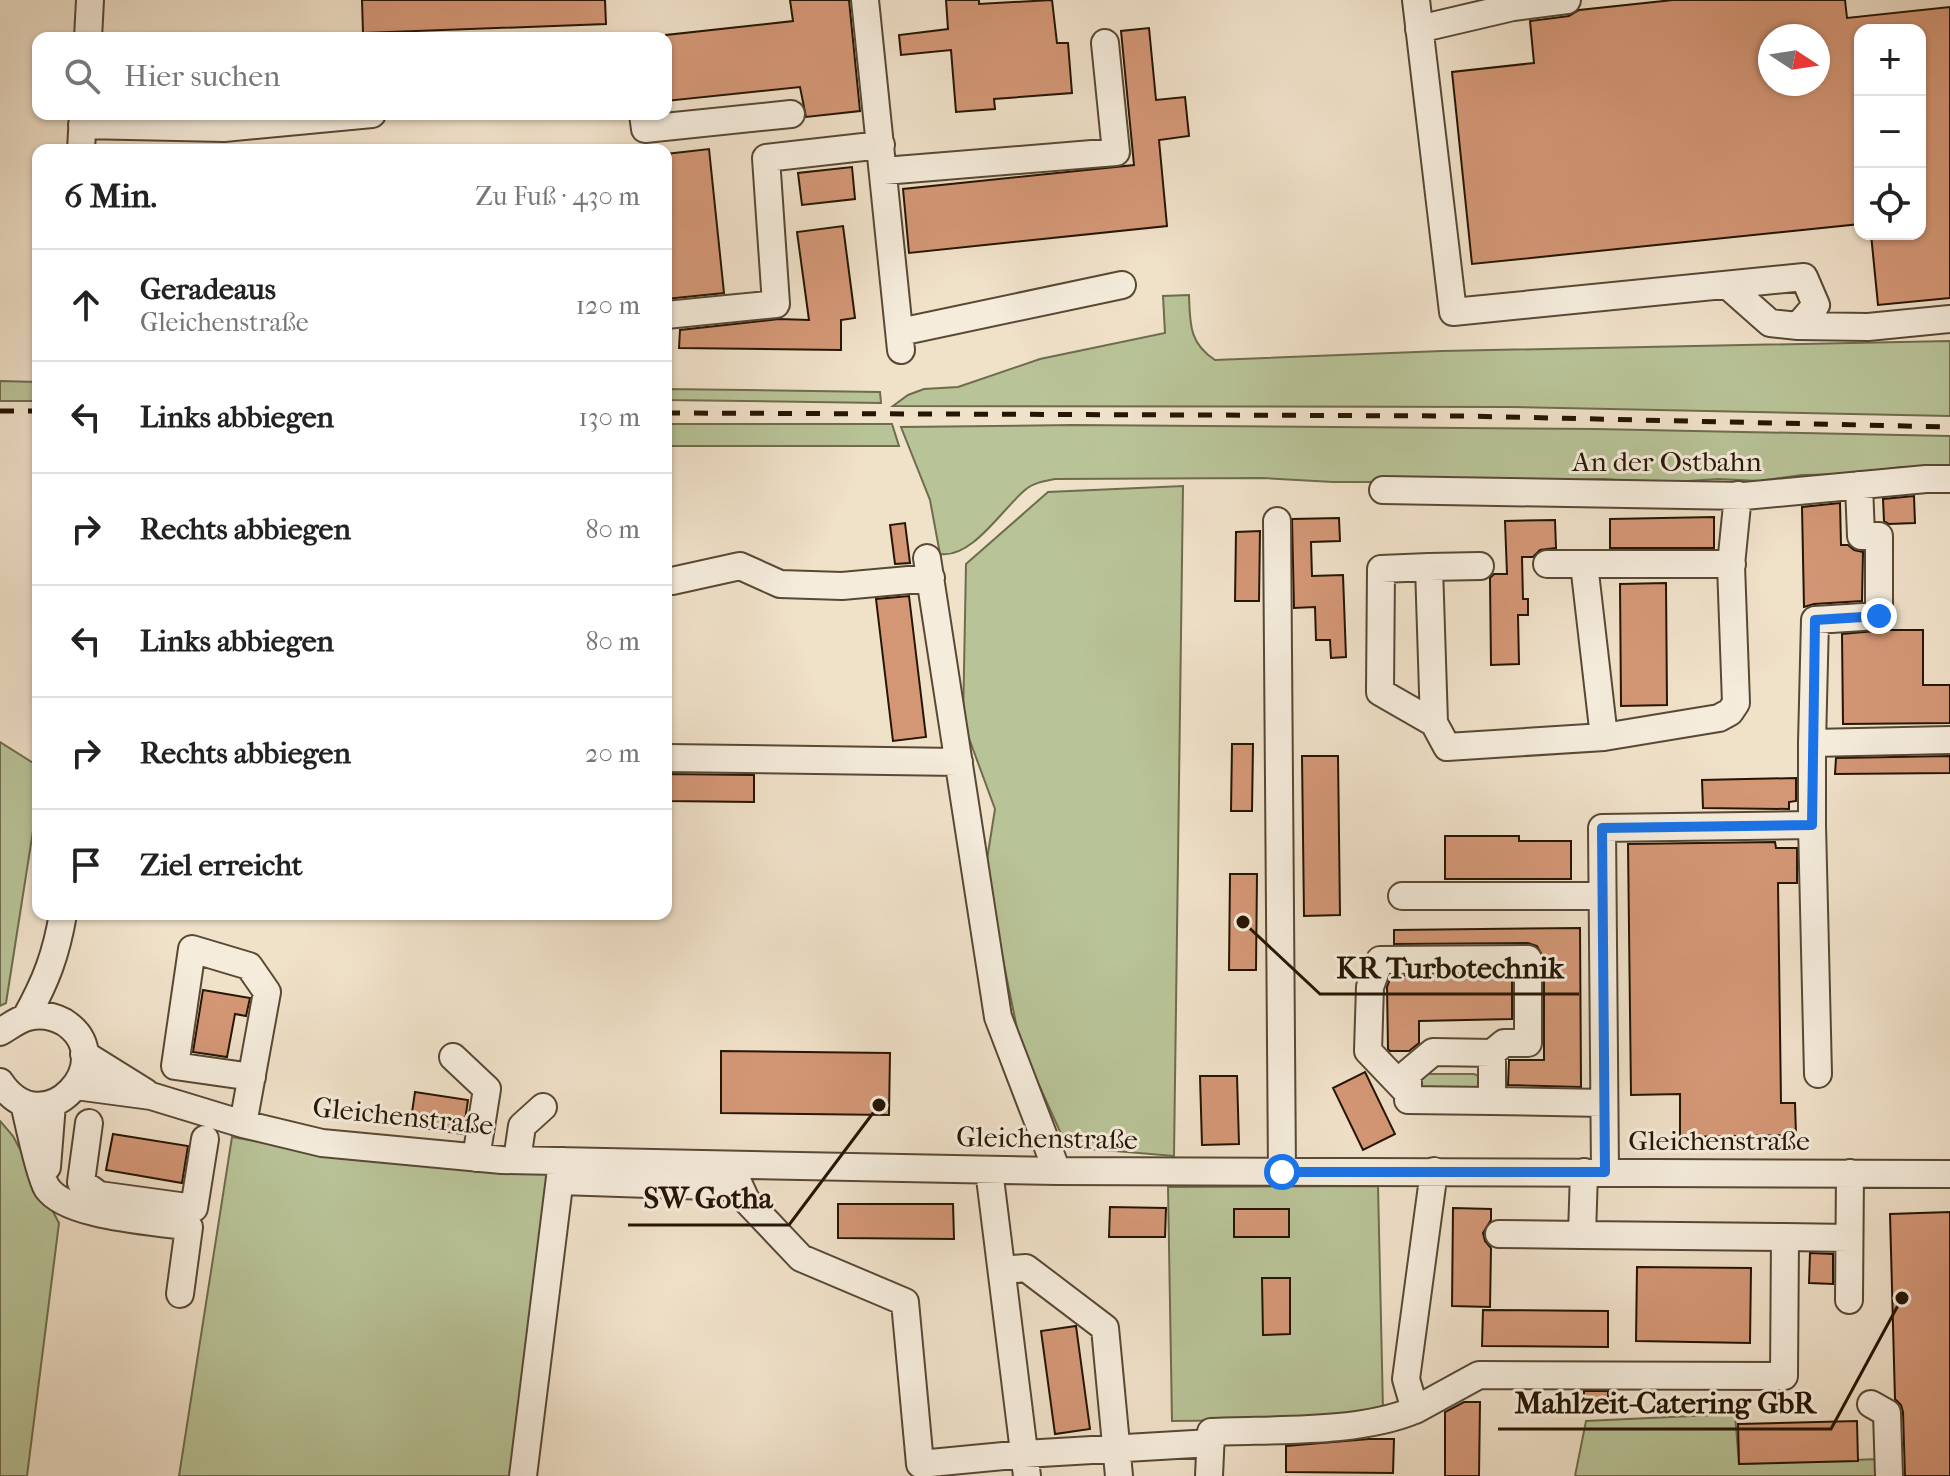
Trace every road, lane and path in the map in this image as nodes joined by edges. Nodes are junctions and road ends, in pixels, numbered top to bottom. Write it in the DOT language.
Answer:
graph roads {
  1 [pos="90,0"];
  2 [pos="865,0"];
  3 [pos="1416,0"];
  4 [pos="1567,0"];
  5 [pos="1419,29"];
  6 [pos="88,32"];
  7 [pos="1105,43"];
  8 [pos="791,114"];
  9 [pos="309,120"];
  10 [pos="644,120"];
  11 [pos="82,130"];
  12 [pos="883,158"];
  13 [pos="1122,285"];
  14 [pos="1727,285"];
  15 [pos="672,314"];
  16 [pos="1950,319"];
  17 [pos="1798,326"];
  18 [pos="1950,479"];
  19 [pos="1859,485"];
  20 [pos="1383,490"];
  21 [pos="1738,495"];
  22 [pos="1277,521"];
  23 [pos="1547,564"];
  24 [pos="1584,564"];
  25 [pos="1732,564"];
  26 [pos="1480,566"];
  27 [pos="1429,567"];
  28 [pos="672,581"];
  29 [pos="1434,723"];
  30 [pos="1604,737"];
  31 [pos="1950,740"];
  32 [pos="1812,743"];
  33 [pos="672,758"];
  34 [pos="959,762"];
  35 [pos="1812,825"];
  36 [pos="1402,896"];
  37 [pos="1602,896"];
  38 [pos="62,920"];
  39 [pos="56,952"];
  40 [pos="61,1020"];
  41 [pos="9,1029"];
  42 [pos="1492,1053"];
  43 [pos="84,1054"];
  44 [pos="453,1057"];
  45 [pos="1818,1074"];
  46 [pos="252,1077"];
  47 [pos="0,1082"];
  48 [pos="76,1086"];
  49 [pos="1408,1093"];
  50 [pos="151,1096"];
  51 [pos="1492,1101"];
  52 [pos="24,1103"];
  53 [pos="1604,1103"];
  54 [pos="52,1104"];
  55 [pos="543,1107"];
  56 [pos="89,1123"];
  57 [pos="243,1124"];
  58 [pos="205,1139"];
  59 [pos="476,1158"];
  60 [pos="517,1160"];
  61 [pos="989,1170"];
  62 [pos="561,1171"];
  63 [pos="1057,1171"];
  64 [pos="1434,1171"];
  65 [pos="1282,1172"];
  66 [pos="1594,1172"];
  67 [pos="1850,1173"];
  68 [pos="1950,1174"];
  69 [pos="734,1176"];
  70 [pos="46,1186"];
  71 [pos="92,1203"];
  72 [pos="1499,1234"];
  73 [pos="1582,1235"];
  74 [pos="1785,1237"];
  75 [pos="1849,1238"];
  76 [pos="1002,1270"];
  77 [pos="180,1294"];
  78 [pos="1849,1300"];
  79 [pos="1871,1404"];
  80 [pos="1415,1410"];
  81 [pos="1211,1443"];
  82 [pos="1115,1448"];
  83 [pos="1026,1465"];
  84 [pos="523,1476"];
  85 [pos="1119,1476"];
  86 [pos="1209,1476"];
  87 [pos="1889,1476"];
  1 -- 6 [label="street"];
  2 -- 12 [label="street"];
  3 -- 5 [label="street"];
  4 -- 5 [label="street"];
  5 -- 14 [label="street"];
  7 -- 12 [label="street"];
  8 -- 10 [label="street"];
  9 -- 11 [label="street"];
  12 -- 13 [label="street"];
  12 -- 15 [label="street"];
  14 -- 17 [label="street"];
  14 -- 17 [label="street"];
  16 -- 17 [label="street"];
  18 -- 19 [label="street, An der Ostbahn"];
  19 -- 21 [label="street, An der Ostbahn"];
  19 -- 32 [label="street"];
  20 -- 21 [label="street, An der Ostbahn"];
  21 -- 25 [label="street"];
  22 -- 65 [label="street"];
  23 -- 24 [label="street"];
  24 -- 25 [label="street"];
  24 -- 30 [label="street"];
  25 -- 30 [label="street"];
  26 -- 27 [label="street"];
  27 -- 29 [label="street"];
  27 -- 29 [label="street"];
  28 -- 34 [label="street"];
  29 -- 30 [label="street"];
  31 -- 32 [label="street"];
  32 -- 35 [label="street"];
  33 -- 34 [label="street"];
  34 -- 63 [label="street"];
  35 -- 37 [label="street"];
  35 -- 45 [label="street"];
  36 -- 37 [label="street"];
  37 -- 53 [label="street"];
  38 -- 39 [label="street"];
  39 -- 40 [label="street"];
  39 -- 41 [label="street"];
  40 -- 41 [label="street"];
  40 -- 43 [label="street, Gleichenstraße"];
  42 -- 49 [label="street"];
  42 -- 49 [label="street"];
  42 -- 51 [label="street"];
  43 -- 48 [label="street"];
  43 -- 50 [label="street, Gleichenstraße"];
  44 -- 59 [label="street"];
  46 -- 46 [label="street"];
  46 -- 57 [label="street"];
  47 -- 52 [label="street"];
  48 -- 50 [label="street, Gleichenstraße"];
  48 -- 54 [label="street"];
  49 -- 51 [label="street"];
  50 -- 57 [label="street, Gleichenstraße"];
  51 -- 53 [label="street"];
  52 -- 54 [label="street"];
  52 -- 70 [label="street"];
  53 -- 66 [label="street"];
  54 -- 70 [label="street"];
  55 -- 60 [label="street"];
  56 -- 71 [label="street"];
  57 -- 59 [label="street, Gleichenstraße"];
  58 -- 71 [label="street"];
  59 -- 60 [label="street, Gleichenstraße"];
  60 -- 62 [label="street, Gleichenstraße"];
  61 -- 63 [label="street, Gleichenstraße"];
  61 -- 69 [label="street, Gleichenstraße"];
  61 -- 76 [label="street"];
  62 -- 69 [label="street, Gleichenstraße"];
  62 -- 84 [label="street"];
  63 -- 65 [label="street, Gleichenstraße"];
  64 -- 65 [label="street, Gleichenstraße"];
  64 -- 66 [label="street, Gleichenstraße"];
  64 -- 80 [label="street"];
  66 -- 67 [label="street, Gleichenstraße"];
  66 -- 73 [label="street"];
  67 -- 68 [label="street, Gleichenstraße"];
  67 -- 75 [label="street"];
  69 -- 83 [label="street"];
  70 -- 71 [label="street"];
  71 -- 77 [label="street"];
  72 -- 73 [label="street"];
  73 -- 74 [label="street"];
  74 -- 75 [label="street"];
  74 -- 80 [label="street"];
  75 -- 78 [label="street"];
  76 -- 82 [label="street"];
  76 -- 83 [label="street"];
  79 -- 87 [label="street"];
  80 -- 81 [label="street"];
  81 -- 82 [label="street"];
  81 -- 86 [label="street"];
  82 -- 83 [label="street"];
  82 -- 85 [label="street"];
}
